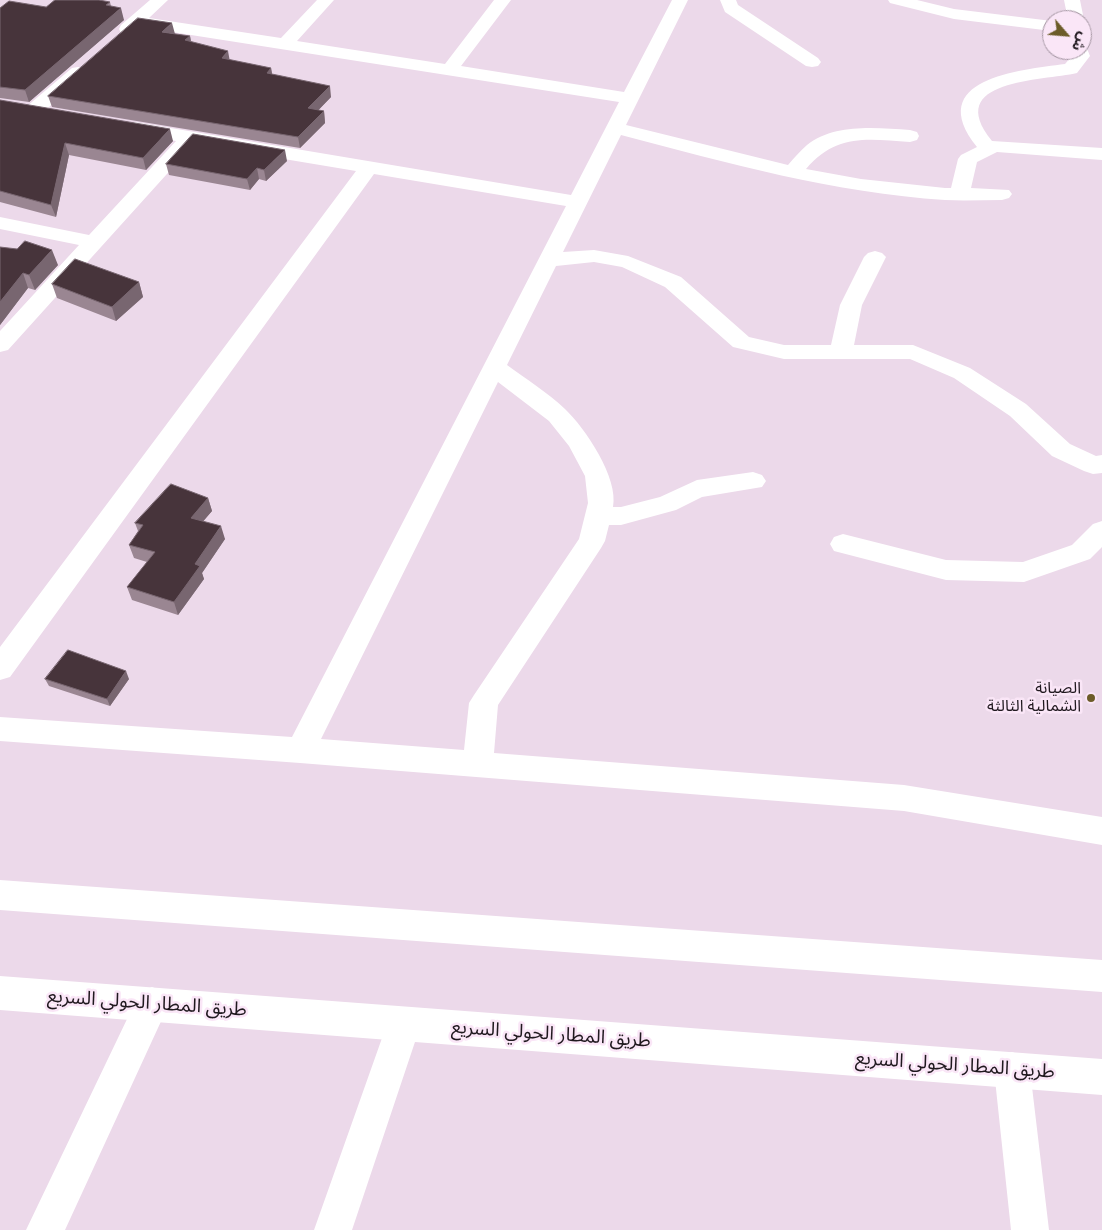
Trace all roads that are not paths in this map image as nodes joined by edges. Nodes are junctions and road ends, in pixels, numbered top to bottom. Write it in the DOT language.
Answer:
graph roads {
  1 [pos="160,0"];
  2 [pos="326,0"];
  3 [pos="503,0"];
  4 [pos="680,0"];
  5 [pos="728,0"];
  6 [pos="896,0"];
  7 [pos="136,21"];
  8 [pos="1042,25"];
  9 [pos="114,40"];
  10 [pos="284,44"];
  11 [pos="92,59"];
  12 [pos="1078,60"];
  13 [pos="812,62"];
  14 [pos="450,70"];
  15 [pos="630,98"];
  16 [pos="52,114"];
  17 [pos="121,125"];
  18 [pos="615,128"];
  19 [pos="910,136"];
  20 [pos="190,137"];
  21 [pos="988,149"];
  22 [pos="1102,154"];
  23 [pos="369,167"];
  24 [pos="793,171"];
  25 [pos="960,194"];
  26 [pos="1002,194"];
  27 [pos="578,202"];
  28 [pos="0,223"];
  29 [pos="94,242"];
  30 [pos="875,257"];
  31 [pos="548,260"];
  32 [pos="0,345"];
  33 [pos="841,352"];
  34 [pos="494,367"];
  35 [pos="1102,464"];
  36 [pos="753,481"];
  37 [pos="598,516"];
  38 [pos="1102,531"];
  39 [pos="843,544"];
  40 [pos="0,669"];
  41 [pos="0,729"];
  42 [pos="300,750"];
  43 [pos="478,764"];
  44 [pos="1102,831"];
  45 [pos="0,896"];
  46 [pos="1102,976"];
  47 [pos="0,993"];
  48 [pos="152,1004"];
  49 [pos="404,1024"];
  50 [pos="1012,1070"];
  51 [pos="1102,1077"];
  52 [pos="45,1230"];
  53 [pos="333,1230"];
  54 [pos="1030,1230"];
  1 -- 7 [label="main road"];
  2 -- 10 [label="main road"];
  3 -- 14 [label="main road"];
  4 -- 15 [label="main road"];
  5 -- 13 [label="main road"];
  6 -- 8 [label="main road"];
  7 -- 9 [label="main road"];
  7 -- 10 [label="main road"];
  10 -- 14 [label="main road"];
  11 -- 16 [label="main road"];
  12 -- 21 [label="main road"];
  14 -- 15 [label="main road"];
  15 -- 18 [label="main road"];
  17 -- 20 [label="main road"];
  18 -- 24 [label="main road"];
  18 -- 27 [label="main road"];
  19 -- 24 [label="main road"];
  20 -- 23 [label="main road"];
  20 -- 29 [label="main road"];
  21 -- 22 [label="main road"];
  21 -- 25 [label="main road"];
  23 -- 27 [label="main road"];
  23 -- 40 [label="main road"];
  24 -- 25 [label="main road"];
  25 -- 26 [label="main road"];
  27 -- 31 [label="main road"];
  28 -- 29 [label="main road"];
  29 -- 32 [label="main road"];
  30 -- 33 [label="main road"];
  31 -- 33 [label="main road"];
  31 -- 34 [label="main road"];
  33 -- 35 [label="main road"];
  34 -- 37 [label="main road"];
  34 -- 42 [label="main road"];
  36 -- 37 [label="main road"];
  37 -- 43 [label="main road"];
  38 -- 39 [label="main road"];
  41 -- 42 [label="main road"];
  42 -- 43 [label="main road"];
  43 -- 44 [label="main road"];
  45 -- 46 [label="main road"];
  47 -- 48 [label="main road, طريق المطار الحولي السريع"];
  48 -- 49 [label="main road, طريق المطار الحولي السريع"];
  48 -- 52 [label="main road"];
  49 -- 50 [label="main road, طريق المطار الحولي السريع"];
  49 -- 53 [label="main road"];
  50 -- 51 [label="main road, طريق المطار الحولي السريع"];
  50 -- 54 [label="main road"];
}
